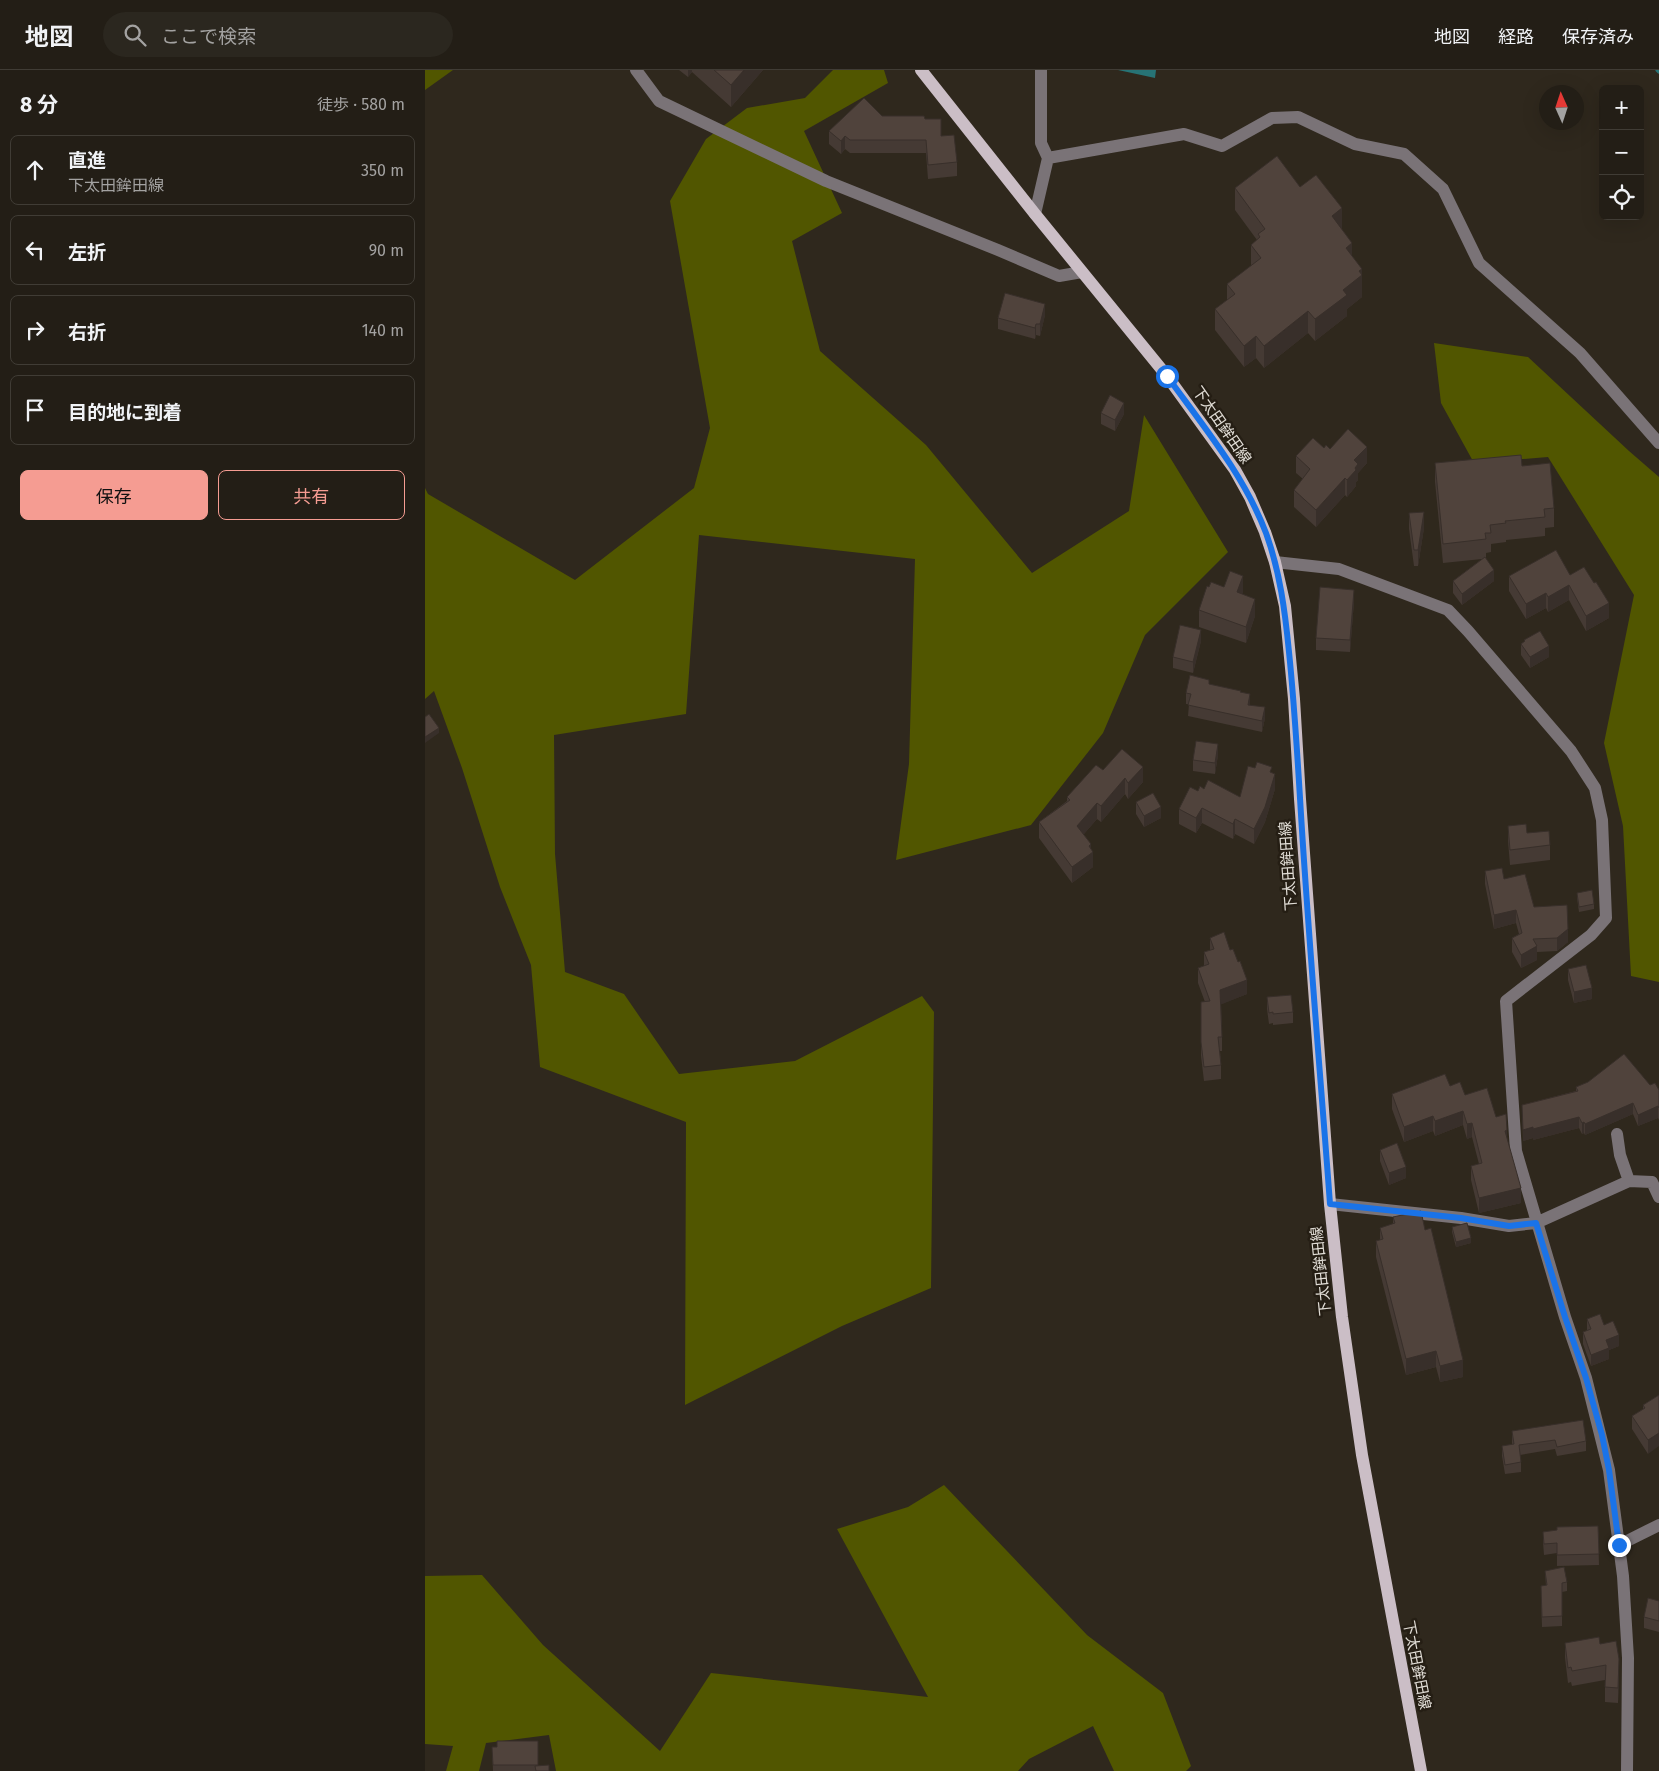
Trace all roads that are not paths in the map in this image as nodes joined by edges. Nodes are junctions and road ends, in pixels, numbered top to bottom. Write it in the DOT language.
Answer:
graph roads {
  1 [pos="637,70"];
  2 [pos="921,70"];
  3 [pos="1041,70"];
  4 [pos="1048,158"];
  5 [pos="1035,214"];
  6 [pos="1082,272"];
  7 [pos="1659,443"];
  8 [pos="1275,562"];
  9 [pos="1617,1134"];
  10 [pos="1629,1181"];
  11 [pos="1659,1197"];
  12 [pos="1330,1204"];
  13 [pos="1536,1223"];
  14 [pos="1659,1525"];
  15 [pos="1619,1545"];
  16 [pos="1421,1771"];
  17 [pos="1627,1771"];
  1 -- 6 [label="street"];
  2 -- 5 [label="main road, 下太田鉾田線"];
  3 -- 4 [label="street"];
  4 -- 5 [label="street"];
  4 -- 7 [label="street"];
  5 -- 6 [label="main road, 下太田鉾田線"];
  6 -- 8 [label="main road, 下太田鉾田線"];
  8 -- 12 [label="main road, 下太田鉾田線"];
  8 -- 13 [label="street"];
  9 -- 10 [label="street"];
  10 -- 11 [label="street"];
  10 -- 13 [label="street"];
  12 -- 13 [label="street"];
  12 -- 16 [label="main road, 下太田鉾田線"];
  13 -- 15 [label="street"];
  14 -- 15 [label="street"];
  15 -- 17 [label="street"];
}
